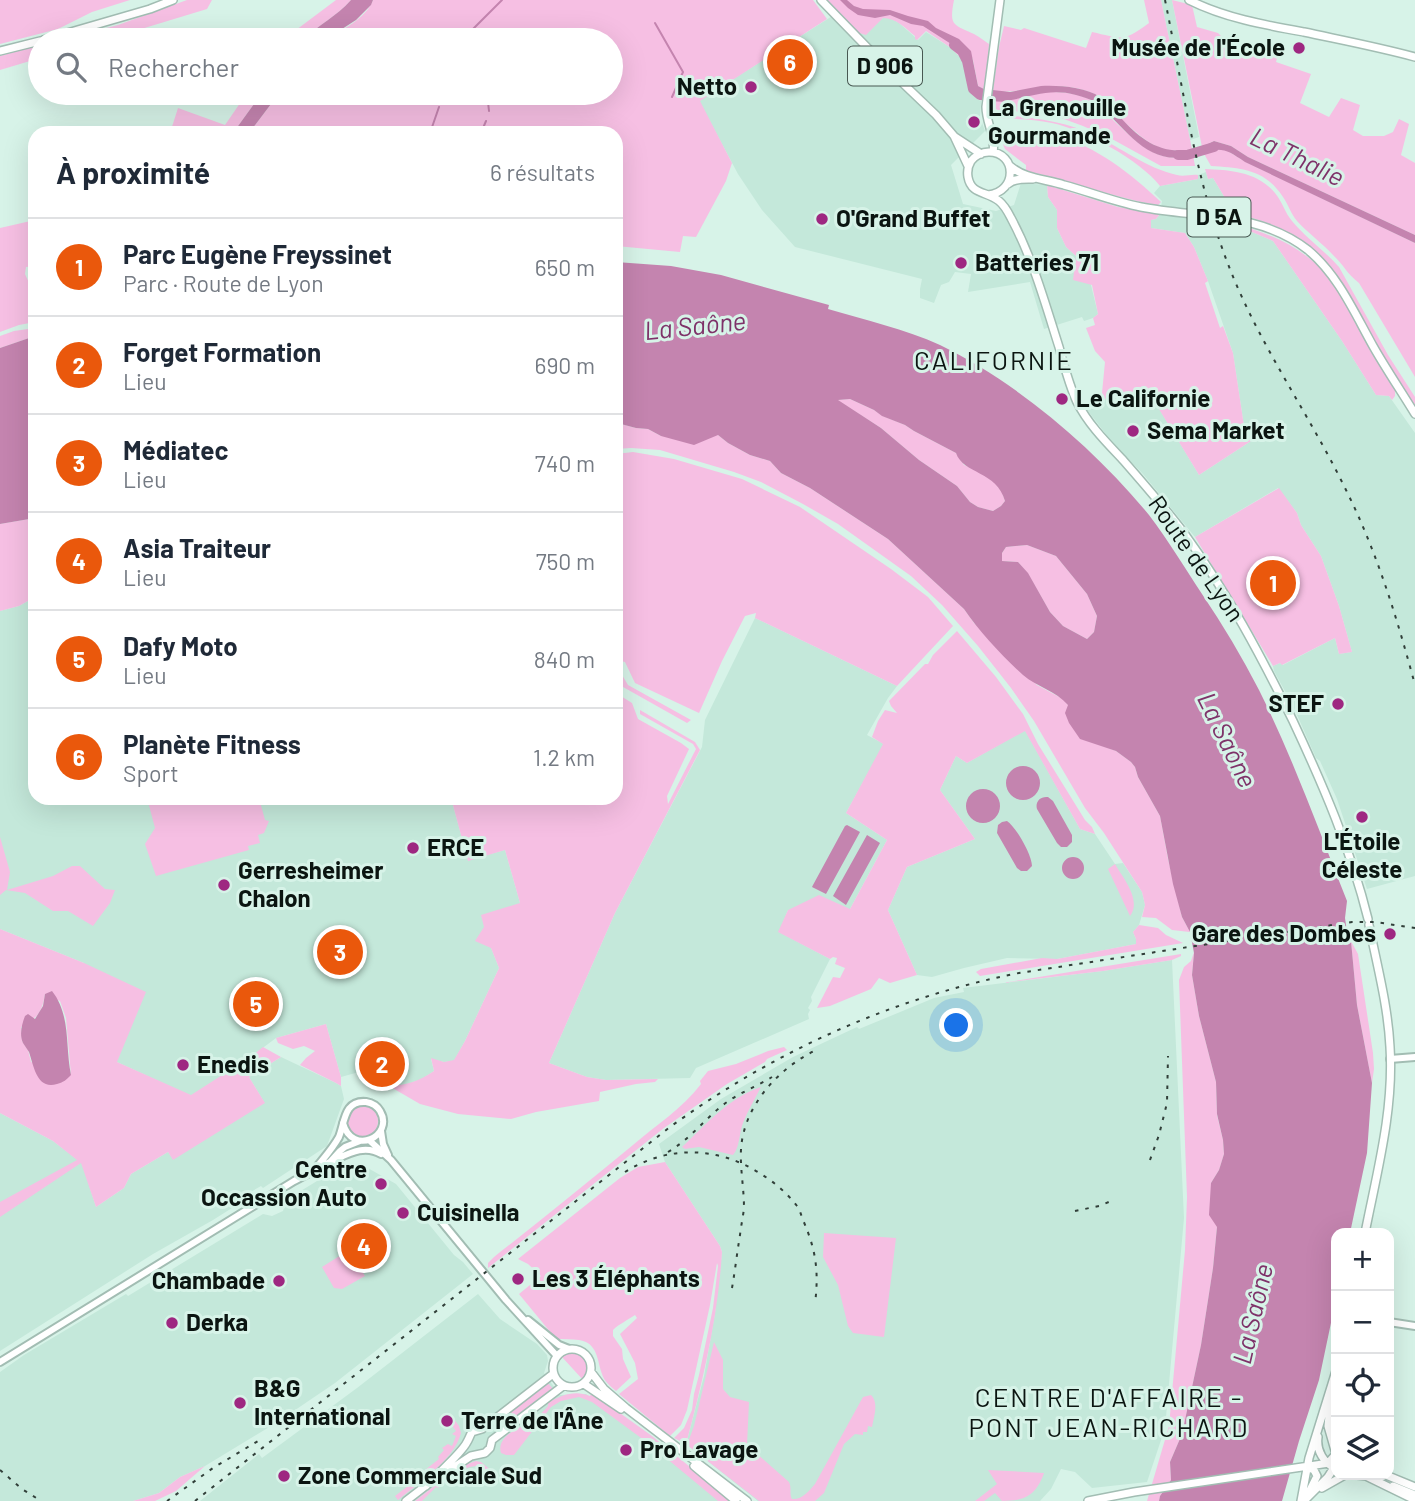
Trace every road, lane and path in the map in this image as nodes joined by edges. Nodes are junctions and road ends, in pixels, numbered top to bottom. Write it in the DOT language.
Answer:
graph roads {
  1 [pos="173,0"];
  2 [pos="821,0"];
  3 [pos="1000,0"];
  4 [pos="1189,0"];
  5 [pos="86,28"];
  6 [pos="28,44"];
  7 [pos="0,51"];
  8 [pos="1415,57"];
  9 [pos="954,136"];
  10 [pos="993,152"];
  11 [pos="981,153"];
  12 [pos="968,166"];
  13 [pos="1009,166"];
  14 [pos="1037,179"];
  15 [pos="1006,186"];
  16 [pos="988,195"];
  17 [pos="1007,210"];
  18 [pos="1415,414"];
  19 [pos="1415,1056"];
  20 [pos="1390,1059"];
  21 [pos="343,1123"];
  22 [pos="381,1131"];
  23 [pos="369,1140"];
  24 [pos="360,1141"];
  25 [pos="391,1160"];
  26 [pos="330,1162"];
  27 [pos="313,1171"];
  28 [pos="1366,1228"];
  29 [pos="513,1308"];
  30 [pos="1394,1323"];
  31 [pos="1415,1326"];
  32 [pos="569,1349"];
  33 [pos="556,1356"];
  34 [pos="0,1362"];
  35 [pos="591,1372"];
  36 [pos="553,1374"];
  37 [pos="584,1384"];
  38 [pos="563,1386"];
  39 [pos="1331,1388"];
  40 [pos="1331,1400"];
  41 [pos="1326,1402"];
  42 [pos="482,1429"];
  43 [pos="1331,1433"];
  44 [pos="492,1440"];
  45 [pos="467,1442"];
  46 [pos="478,1454"];
  47 [pos="1331,1462"];
  48 [pos="1331,1465"];
  49 [pos="1308,1467"];
  50 [pos="1331,1469"];
  51 [pos="1394,1479"];
  52 [pos="1337,1480"];
  53 [pos="1371,1480"];
  54 [pos="426,1486"];
  55 [pos="1415,1488"];
  56 [pos="1414,1497"];
  57 [pos="1305,1500"];
  58 [pos="406,1501"];
  59 [pos="736,1501"];
  60 [pos="747,1501"];
  61 [pos="1088,1501"];
  1 -- 5 [label="main road"];
  2 -- 9 [label="main road, D 906"];
  3 -- 10 [label="main road"];
  4 -- 8 [label="main road"];
  6 -- 7 [label="main road"];
  9 -- 11 [label="main road, D 906"];
  9 -- 12 [label="main road, D 906"];
  10 -- 11 [label="main road"];
  10 -- 13 [label="main road"];
  11 -- 12 [label="main road"];
  12 -- 16 [label="main road"];
  13 -- 14 [label="main road, D 5A"];
  13 -- 15 [label="main road"];
  14 -- 15 [label="main road, D 5A"];
  14 -- 18 [label="main road, D 5A"];
  15 -- 16 [label="main road"];
  15 -- 17 [label="main road, Route de Lyon"];
  16 -- 17 [label="main road, Route de Lyon"];
  17 -- 20 [label="main road, Route de Lyon"];
  19 -- 20 [label="street"];
  20 -- 28 [label="main road, Route de Lyon"];
  21 -- 22 [label="street"];
  21 -- 24 [label="street"];
  21 -- 27 [label="street"];
  22 -- 23 [label="street"];
  22 -- 25 [label="street"];
  23 -- 24 [label="street"];
  23 -- 25 [label="street"];
  24 -- 26 [label="street"];
  25 -- 26 [label="street"];
  25 -- 29 [label="street"];
  26 -- 27 [label="street"];
  27 -- 34 [label="street"];
  29 -- 32 [label="street"];
  29 -- 33 [label="street"];
  30 -- 31 [label="street"];
  32 -- 33 [label="main road"];
  32 -- 35 [label="main road"];
  33 -- 36 [label="main road"];
  35 -- 37 [label="main road"];
  35 -- 60 [label="main road"];
  36 -- 38 [label="main road"];
  36 -- 42 [label="main road"];
  37 -- 38 [label="main road"];
  37 -- 59 [label="main road"];
  38 -- 44 [label="main road"];
  39 -- 41 [label="main road"];
  40 -- 43 [label="main road"];
  41 -- 47 [label="main road"];
  41 -- 49 [label="main road"];
  42 -- 44 [label="main road"];
  42 -- 45 [label="main road"];
  44 -- 46 [label="main road"];
  45 -- 46 [label="main road"];
  45 -- 54 [label="main road"];
  46 -- 54 [label="main road"];
  48 -- 49 [label="main road"];
  49 -- 57 [label="main road"];
  49 -- 61 [label="main road"];
  50 -- 57 [label="main road"];
  51 -- 55 [label="main road"];
  52 -- 57 [label="main road"];
  53 -- 56 [label="main road"];
  54 -- 58 [label="main road"];
}
